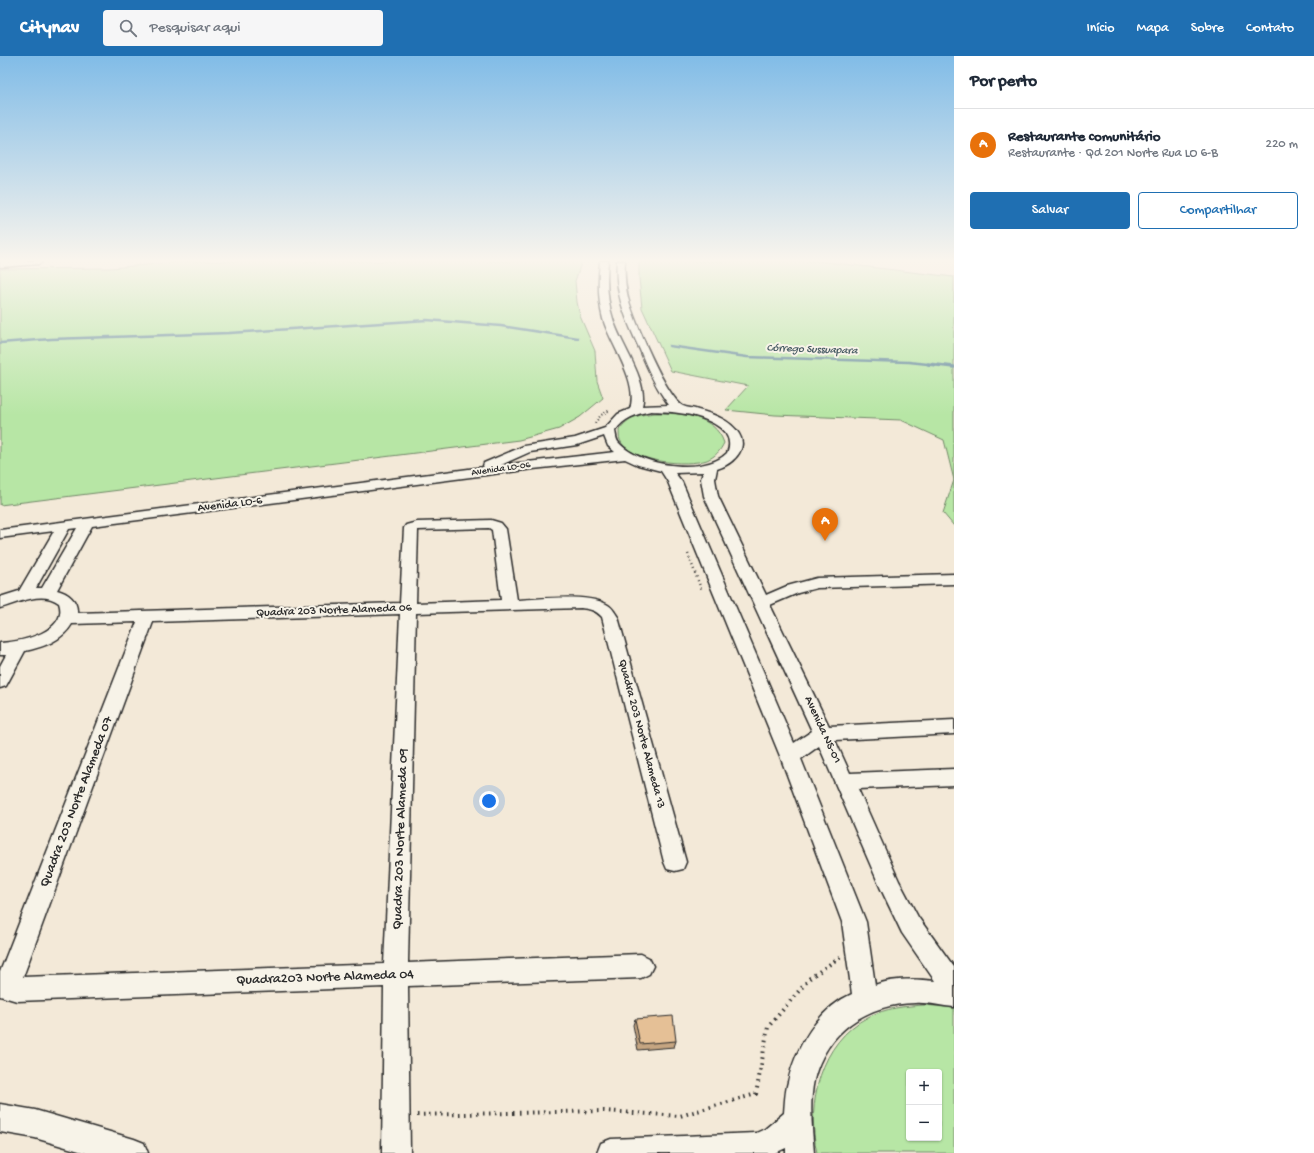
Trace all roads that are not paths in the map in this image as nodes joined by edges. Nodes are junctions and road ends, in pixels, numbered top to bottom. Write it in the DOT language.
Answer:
graph roads {
  1 [pos="607,312"];
  2 [pos="628,312"];
  3 [pos="678,409"];
  4 [pos="635,411"];
  5 [pos="609,431"];
  6 [pos="625,455"];
  7 [pos="711,466"];
  8 [pos="665,468"];
  9 [pos="460,475"];
  10 [pos="87,523"];
  11 [pos="64,526"];
  12 [pos="0,534"];
  13 [pos="954,579"];
  14 [pos="47,593"];
  15 [pos="25,594"];
  16 [pos="0,602"];
  17 [pos="761,603"];
  18 [pos="510,606"];
  19 [pos="602,608"];
  20 [pos="408,609"];
  21 [pos="147,616"];
  22 [pos="66,619"];
  23 [pos="18,648"];
  24 [pos="0,649"];
  25 [pos="0,682"];
  26 [pos="954,727"];
  27 [pos="823,733"];
  28 [pos="790,756"];
  29 [pos="954,777"];
  30 [pos="845,781"];
  31 [pos="674,862"];
  32 [pos="641,966"];
  33 [pos="396,975"];
  34 [pos="9,987"];
  35 [pos="954,988"];
  36 [pos="954,995"];
  37 [pos="865,1000"];
  38 [pos="0,1118"];
  39 [pos="797,1119"];
  40 [pos="134,1153"];
  41 [pos="396,1153"];
  42 [pos="611,1153"];
  43 [pos="800,1153"];
  1 -- 4 [label="street"];
  2 -- 3 [label="street"];
  3 -- 4 [label="street"];
  3 -- 7 [label="street"];
  4 -- 5 [label="street"];
  5 -- 6 [label="street"];
  5 -- 9 [label="street, Avenida LO-06"];
  6 -- 8 [label="street"];
  6 -- 9 [label="street, Avenida LO-06"];
  7 -- 8 [label="street"];
  7 -- 17 [label="street, Avenida NS-01"];
  8 -- 28 [label="street"];
  9 -- 10 [label="street, Avenida LO-6"];
  10 -- 11 [label="street, Avenida LO-6"];
  10 -- 14 [label="street"];
  11 -- 12 [label="street, Avenida LO-6"];
  11 -- 15 [label="street"];
  13 -- 17 [label="street"];
  14 -- 15 [label="street"];
  14 -- 22 [label="street"];
  15 -- 16 [label="street"];
  17 -- 27 [label="street, Avenida NS-01"];
  18 -- 19 [label="street, Quadra 203 Norte Alameda 06"];
  18 -- 20 [label="street, Quadra 203 Norte Alameda 06"];
  18 -- 20 [label="street, Quadra 203 Norte Alameda 09"];
  19 -- 31 [label="street, Quadra 203 Norte Alameda 13"];
  20 -- 21 [label="street, Quadra 203 Norte Alameda 06"];
  20 -- 33 [label="street, Quadra 203 Norte Alameda 09"];
  21 -- 22 [label="street, Quadra 203 Norte Alameda 06"];
  21 -- 34 [label="street, Quadra 203 Norte Alameda 07"];
  22 -- 23 [label="street"];
  23 -- 24 [label="street"];
  23 -- 25 [label="street"];
  26 -- 27 [label="street"];
  27 -- 28 [label="street"];
  27 -- 30 [label="street, Avenida NS-01"];
  28 -- 37 [label="street"];
  29 -- 30 [label="street"];
  30 -- 35 [label="street, Avenida NS-01"];
  32 -- 33 [label="street, Quadra203 Norte Alameda 04"];
  33 -- 34 [label="street, Quadra203 Norte Alameda 04"];
  33 -- 41 [label="street, Quadra 203 Norte Alameda 09"];
  36 -- 37 [label="street"];
  37 -- 39 [label="street"];
  38 -- 40 [label="street"];
  39 -- 42 [label="street"];
  39 -- 43 [label="street"];
}
